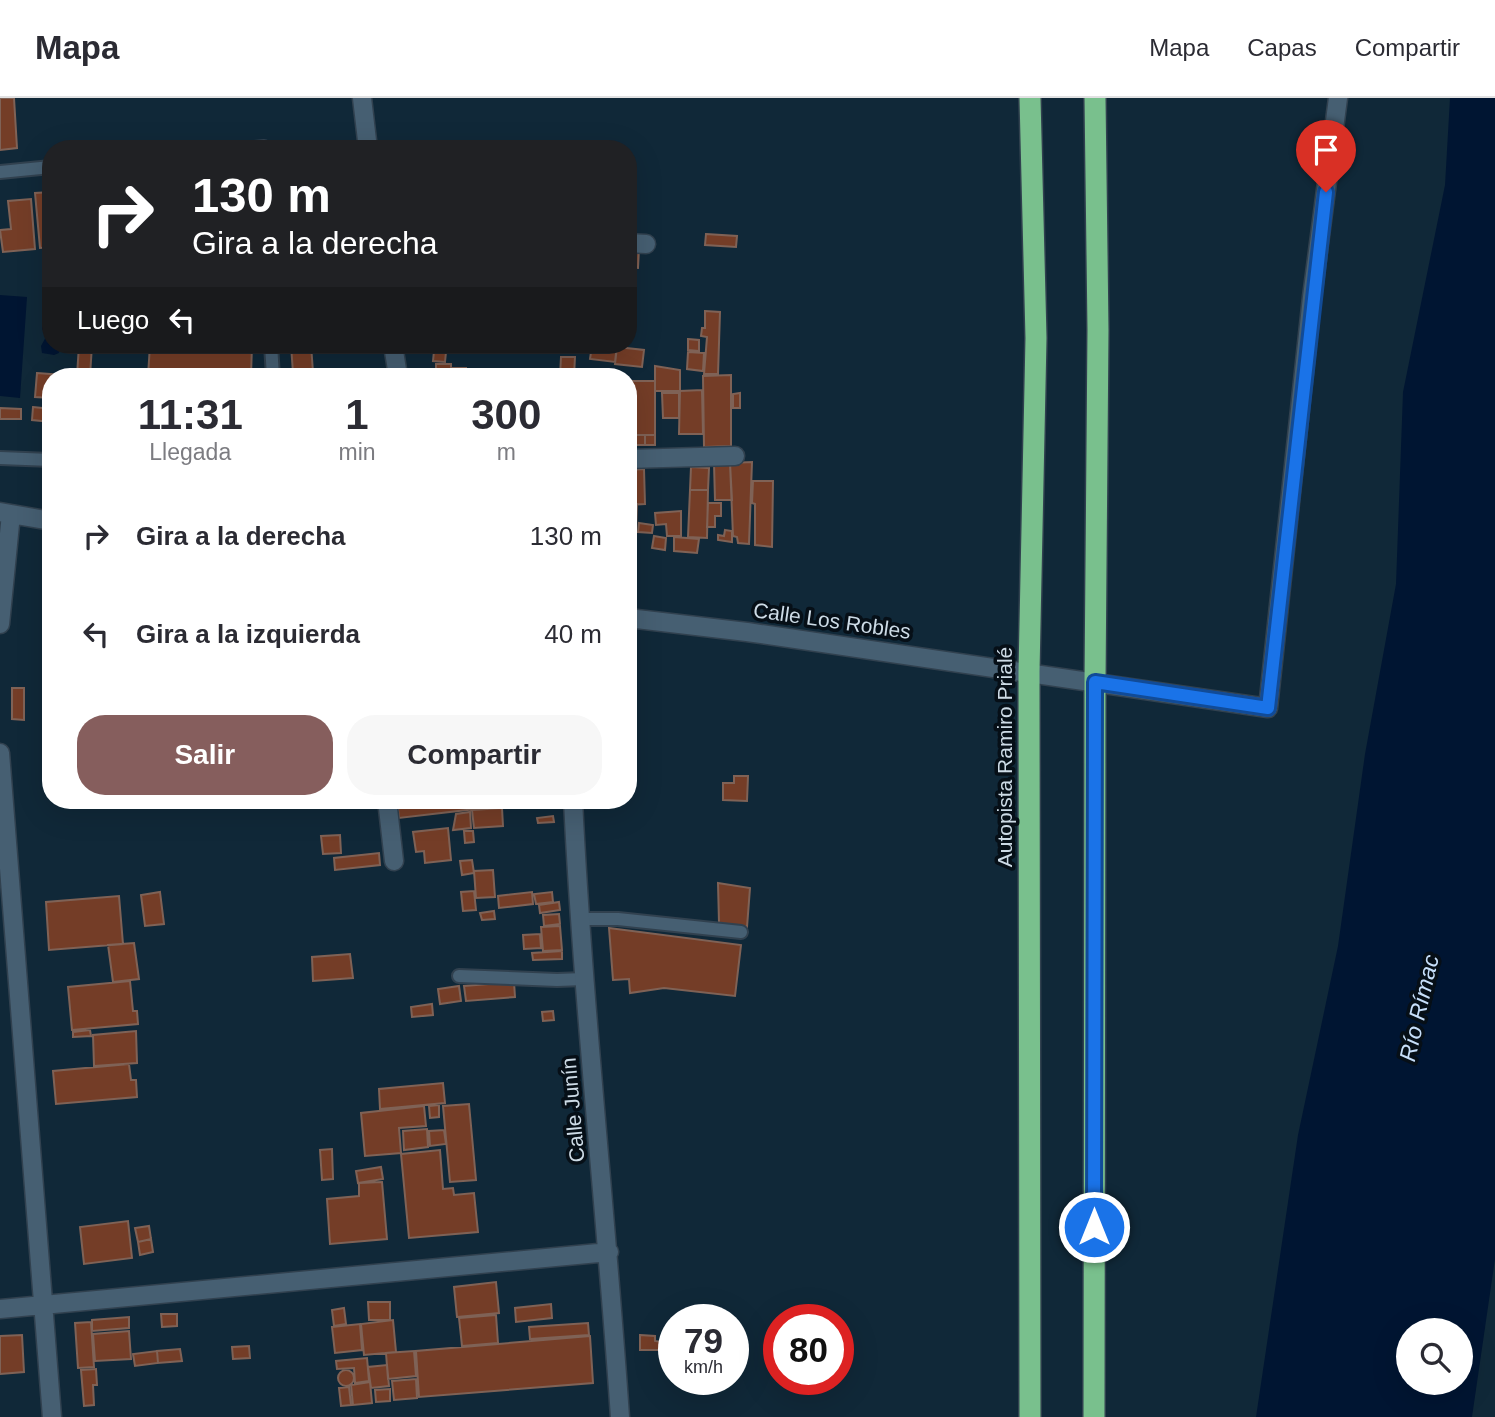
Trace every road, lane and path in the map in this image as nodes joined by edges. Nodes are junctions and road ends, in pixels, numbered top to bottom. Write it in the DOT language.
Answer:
graph roads {
  1 [pos="362,98"];
  2 [pos="1030,98"];
  3 [pos="1095,98"];
  4 [pos="1338,98"];
  5 [pos="368,140"];
  6 [pos="42,168"];
  7 [pos="0,172"];
  8 [pos="735,456"];
  9 [pos="0,458"];
  10 [pos="637,458"];
  11 [pos="42,460"];
  12 [pos="5,513"];
  13 [pos="42,519"];
  14 [pos="637,619"];
  15 [pos="0,624"];
  16 [pos="1029,672"];
  17 [pos="1095,682"];
  18 [pos="0,753"];
  19 [pos="388,809"];
  20 [pos="573,809"];
  21 [pos="394,861"];
  22 [pos="578,919"];
  23 [pos="741,932"];
  24 [pos="459,976"];
  25 [pos="584,979"];
  26 [pos="609,1252"];
  27 [pos="43,1305"];
  28 [pos="0,1309"];
  29 [pos="52,1417"];
  30 [pos="621,1417"];
  31 [pos="1030,1417"];
  32 [pos="1094,1417"];
  1 -- 5 [label="street"];
  2 -- 16 [label="highway, Autopista Ramiro Prialé"];
  3 -- 17 [label="highway"];
  4 -- 17 [label="street, Calle Los Robles"];
  6 -- 7 [label="lane"];
  8 -- 10 [label="street"];
  9 -- 11 [label="lane"];
  12 -- 13 [label="street"];
  12 -- 15 [label="street"];
  14 -- 16 [label="street, Calle Los Robles"];
  16 -- 17 [label="street, Calle Los Robles"];
  16 -- 31 [label="highway, Autopista Ramiro Prialé"];
  17 -- 32 [label="highway"];
  18 -- 27 [label="street"];
  19 -- 21 [label="street"];
  20 -- 22 [label="street, Calle Junín"];
  22 -- 23 [label="lane"];
  22 -- 25 [label="street, Calle Junín"];
  24 -- 25 [label="lane"];
  25 -- 26 [label="street, Calle Junín"];
  26 -- 27 [label="street"];
  26 -- 30 [label="street, Calle Junín"];
  27 -- 28 [label="street"];
  27 -- 29 [label="street"];
}
